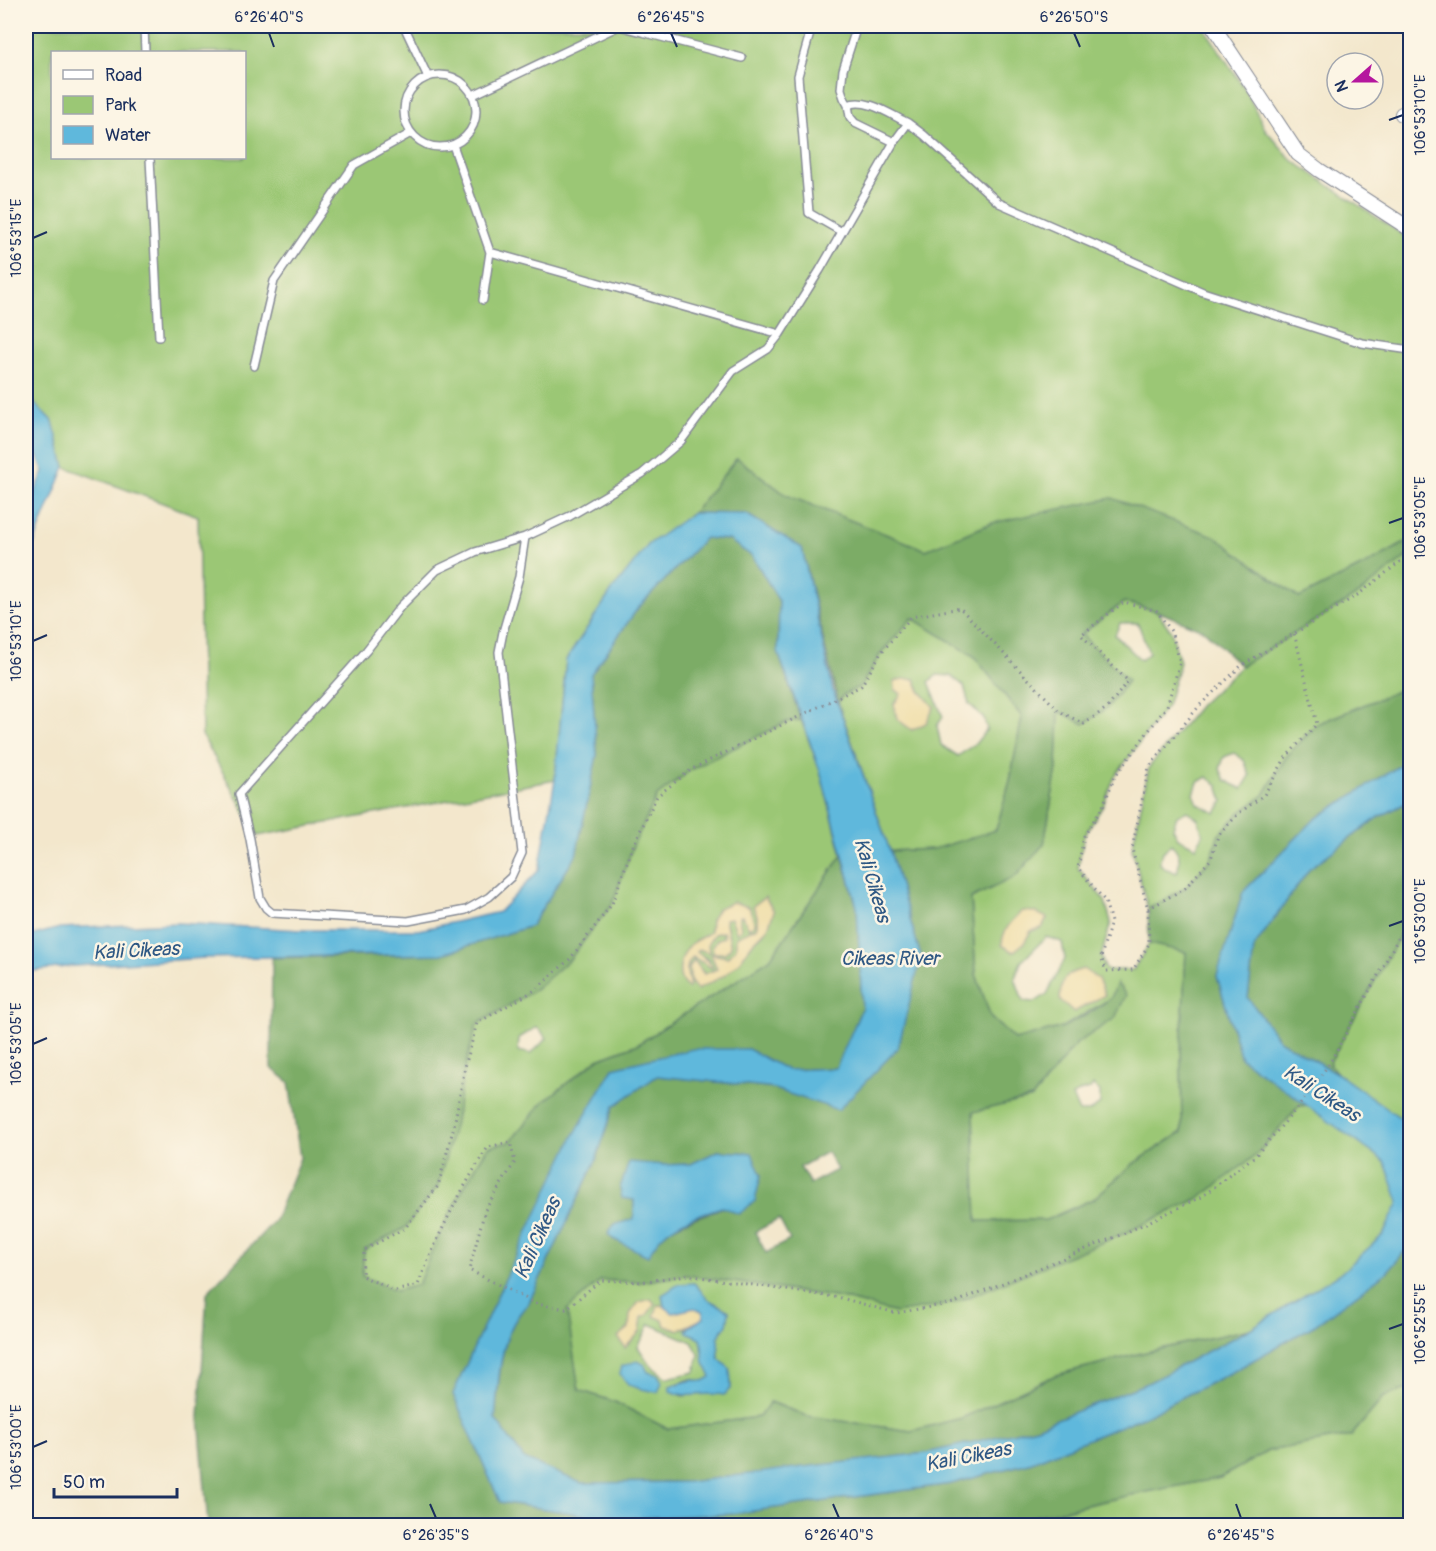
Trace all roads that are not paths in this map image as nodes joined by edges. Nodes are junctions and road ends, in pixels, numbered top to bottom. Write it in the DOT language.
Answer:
graph roads {
  1 [pos="144,26"];
  2 [pos="404,26"];
  3 [pos="619,26"];
  4 [pos="813,26"];
  5 [pos="856,26"];
  6 [pos="1213,26"];
  7 [pos="145,51"];
  8 [pos="742,58"];
  9 [pos="428,77"];
  10 [pos="473,95"];
  11 [pos="848,105"];
  12 [pos="908,123"];
  13 [pos="411,133"];
  14 [pos="894,142"];
  15 [pos="453,145"];
  16 [pos="150,159"];
  17 [pos="1410,229"];
  18 [pos="842,232"];
  19 [pos="490,252"];
  20 [pos="483,300"];
  21 [pos="780,334"];
  22 [pos="159,338"];
  23 [pos="1410,350"];
  24 [pos="254,366"];
  25 [pos="525,537"];
  1 -- 7 [label="lane"];
  2 -- 9 [label="lane"];
  3 -- 8 [label="lane"];
  3 -- 10 [label="lane"];
  4 -- 18 [label="lane"];
  5 -- 11 [label="lane"];
  6 -- 17 [label="street"];
  9 -- 10 [label="lane"];
  9 -- 13 [label="lane"];
  10 -- 15 [label="lane"];
  11 -- 12 [label="lane"];
  11 -- 14 [label="lane"];
  12 -- 14 [label="lane"];
  12 -- 23 [label="lane"];
  13 -- 15 [label="lane"];
  13 -- 24 [label="lane"];
  14 -- 18 [label="lane"];
  15 -- 19 [label="lane"];
  16 -- 22 [label="lane"];
  18 -- 21 [label="lane"];
  19 -- 20 [label="lane"];
  19 -- 21 [label="lane"];
  21 -- 25 [label="lane"];
  25 -- 25 [label="lane"];
}
